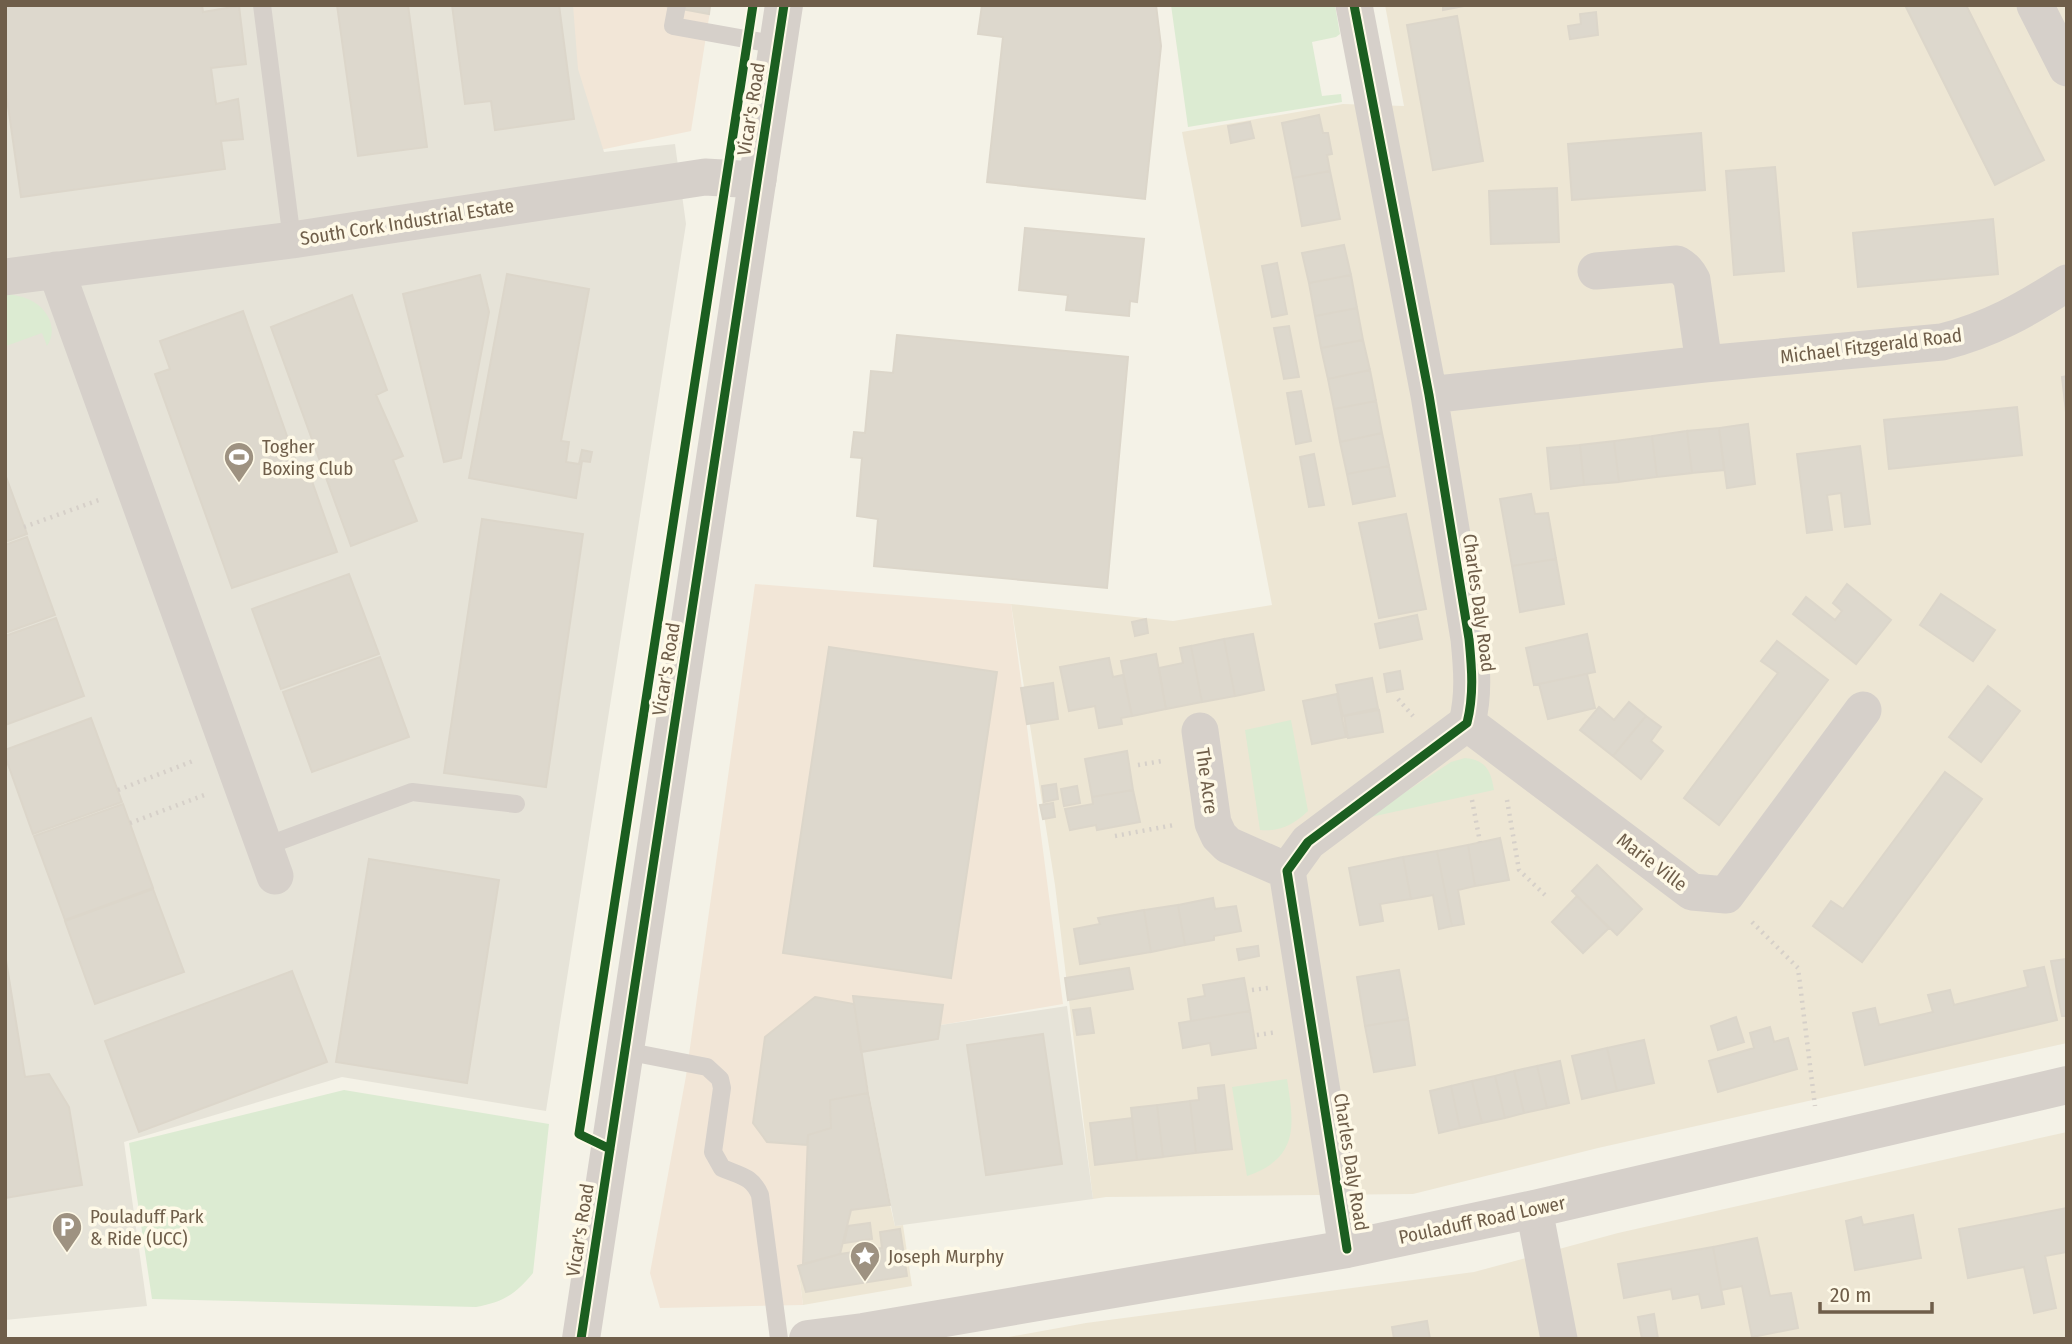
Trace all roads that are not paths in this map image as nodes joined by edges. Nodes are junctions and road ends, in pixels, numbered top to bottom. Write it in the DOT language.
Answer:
graph roads {
  1 [pos="262,5"];
  2 [pos="677,5"];
  3 [pos="785,5"];
  4 [pos="1354,5"];
  5 [pos="2035,5"];
  6 [pos="779,45"];
  7 [pos="2067,68"];
  8 [pos="758,180"];
  9 [pos="292,240"];
  10 [pos="56,270"];
  11 [pos="1596,271"];
  12 [pos="5,277"];
  13 [pos="2067,283"];
  14 [pos="1704,364"];
  15 [pos="1429,395"];
  16 [pos="1863,710"];
  17 [pos="1467,723"];
  18 [pos="1200,732"];
  19 [pos="516,804"];
  20 [pos="270,861"];
  21 [pos="1287,871"];
  22 [pos="625,1051"];
  23 [pos="2067,1085"];
  24 [pos="1534,1209"];
  25 [pos="1347,1249"];
  26 [pos="581,1339"];
  27 [pos="779,1339"];
  28 [pos="808,1339"];
  29 [pos="1559,1339"];
  1 -- 9 [label="lane"];
  2 -- 6 [label="lane"];
  3 -- 6 [label="street, Vicar's Road"];
  4 -- 15 [label="street, Charles Daly Road"];
  5 -- 7 [label="street"];
  6 -- 8 [label="street, Vicar's Road"];
  8 -- 9 [label="street, South Cork Industrial Estate"];
  8 -- 22 [label="street, Vicar's Road"];
  9 -- 10 [label="street, South Cork Industrial Estate"];
  10 -- 12 [label="street, South Cork Industrial Estate"];
  10 -- 20 [label="street"];
  11 -- 14 [label="street"];
  13 -- 14 [label="street, Michael Fitzgerald Road"];
  14 -- 15 [label="street, Michael Fitzgerald Road"];
  15 -- 17 [label="street, Charles Daly Road"];
  16 -- 17 [label="street, Marie Ville"];
  17 -- 21 [label="street"];
  18 -- 21 [label="street, The Acre"];
  19 -- 20 [label="lane"];
  21 -- 25 [label="street, Charles Daly Road"];
  22 -- 26 [label="street, Vicar's Road"];
  22 -- 27 [label="lane"];
  23 -- 24 [label="street, Pouladuff Road Lower"];
  24 -- 25 [label="street, Pouladuff Road Lower"];
  24 -- 29 [label="street"];
  25 -- 28 [label="street, Pouladuff Road Lower"];
}
